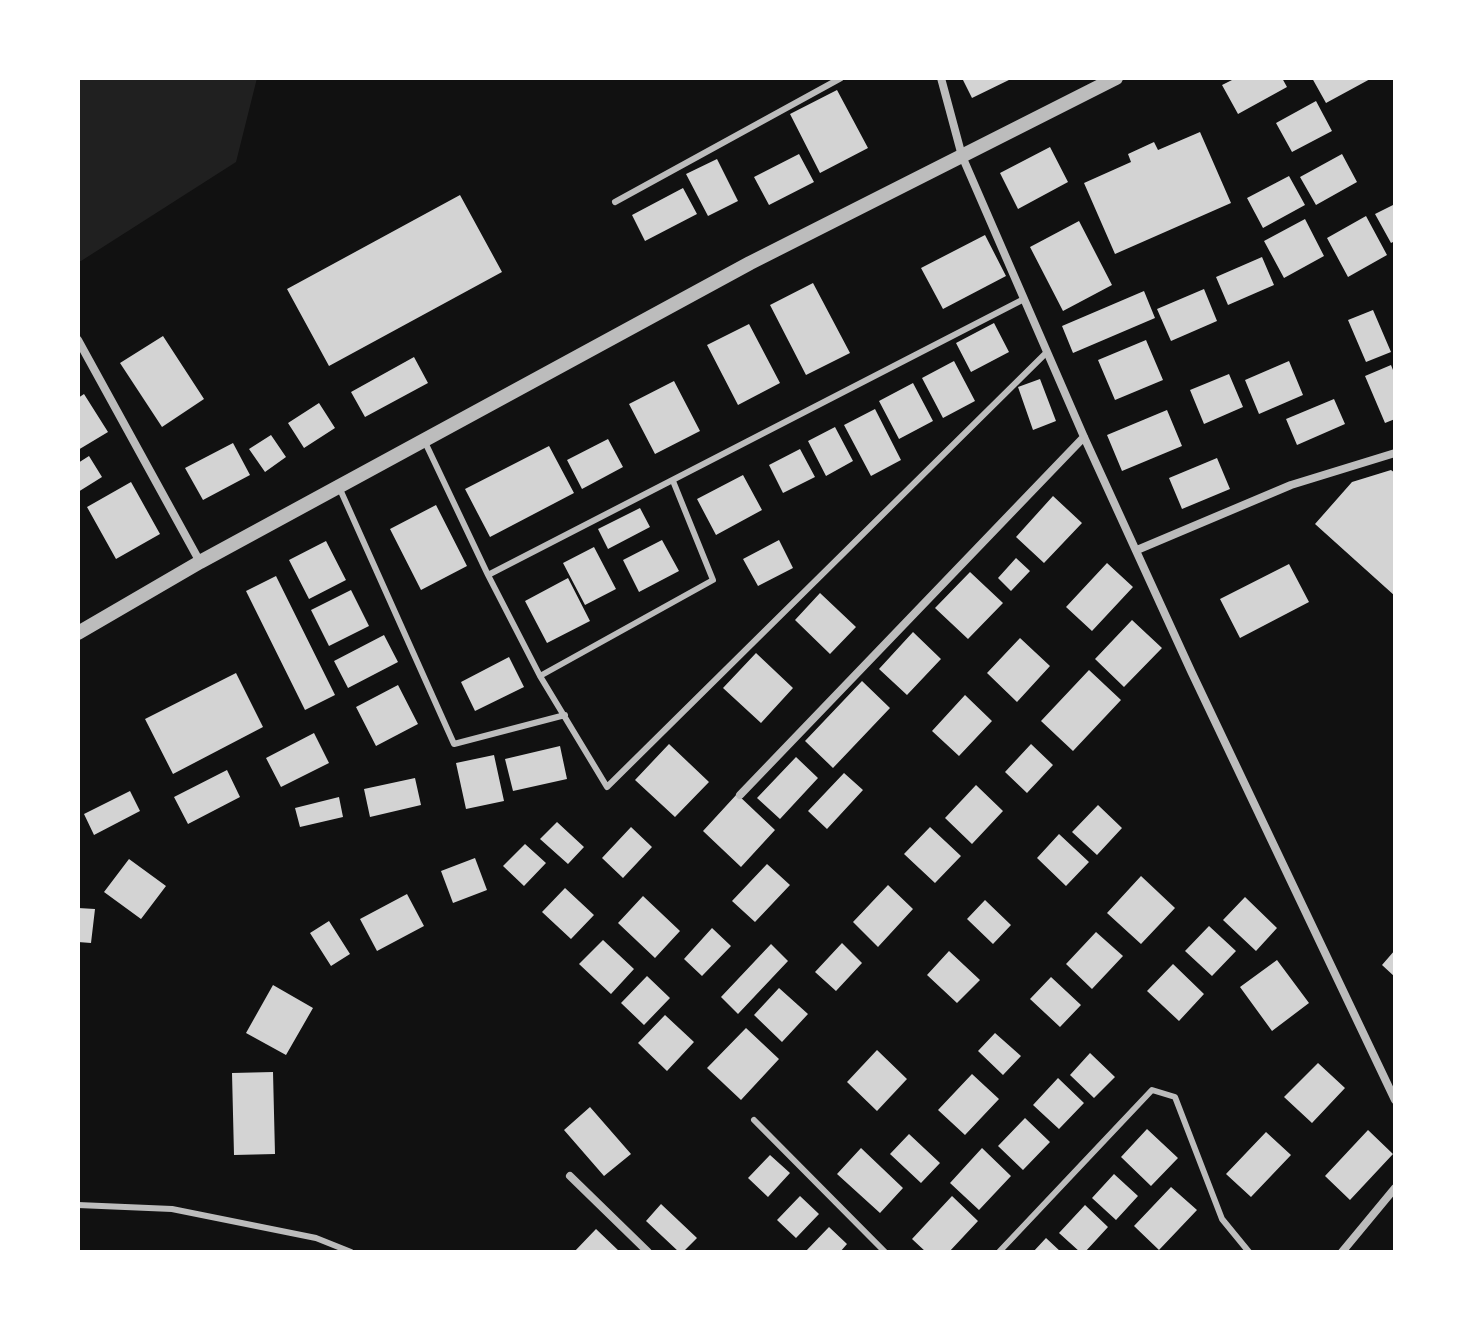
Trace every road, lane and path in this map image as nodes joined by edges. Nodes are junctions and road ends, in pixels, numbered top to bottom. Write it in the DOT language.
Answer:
graph roads {
  1 [pos="841,78"];
  2 [pos="941,78"];
  3 [pos="1116,78"];
  4 [pos="962,156"];
  5 [pos="615,202"];
  6 [pos="1024,299"];
  7 [pos="78,340"];
  8 [pos="1047,352"];
  9 [pos="1084,437"];
  10 [pos="424,440"];
  11 [pos="1395,453"];
  12 [pos="673,481"];
  13 [pos="339,487"];
  14 [pos="1137,550"];
  15 [pos="200,562"];
  16 [pos="488,575"];
  17 [pos="78,633"];
  18 [pos="540,676"];
  19 [pos="565,715"];
  20 [pos="740,795"];
  21 [pos="1395,1100"];
  22 [pos="754,1120"];
  23 [pos="570,1176"];
  24 [pos="1395,1188"];
  25 [pos="78,1205"];
  26 [pos="351,1252"];
  27 [pos="648,1252"];
  28 [pos="885,1252"];
  29 [pos="999,1252"];
  30 [pos="1249,1252"];
  31 [pos="1342,1252"];
  1 -- 5 [label="lane"];
  2 -- 4 [label="street"];
  3 -- 4 [label="street"];
  4 -- 6 [label="street"];
  4 -- 10 [label="street"];
  6 -- 8 [label="street"];
  6 -- 12 [label="lane"];
  7 -- 15 [label="street"];
  8 -- 9 [label="street"];
  8 -- 19 [label="lane"];
  9 -- 14 [label="street"];
  9 -- 20 [label="street"];
  10 -- 13 [label="street"];
  10 -- 16 [label="lane"];
  11 -- 14 [label="street"];
  12 -- 16 [label="lane"];
  12 -- 18 [label="lane"];
  13 -- 15 [label="street"];
  13 -- 19 [label="lane"];
  14 -- 21 [label="street"];
  15 -- 17 [label="street"];
  16 -- 18 [label="lane"];
  18 -- 19 [label="lane"];
  22 -- 28 [label="lane"];
  23 -- 27 [label="street"];
  24 -- 31 [label="street"];
  25 -- 26 [label="lane"];
  29 -- 30 [label="lane"];
}
